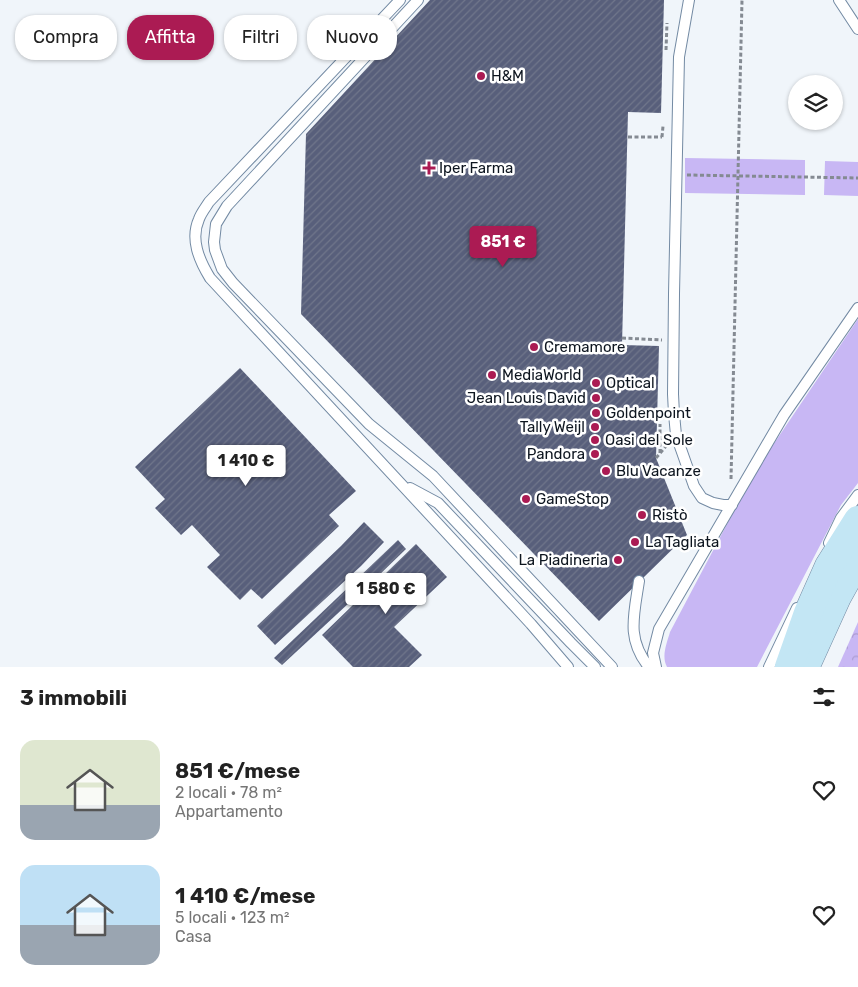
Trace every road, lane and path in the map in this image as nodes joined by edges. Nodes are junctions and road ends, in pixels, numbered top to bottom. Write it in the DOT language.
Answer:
graph roads {
  1 [pos="400,0"];
  2 [pos="418,0"];
  3 [pos="689,0"];
  4 [pos="742,0"];
  5 [pos="839,0"];
  6 [pos="858,29"];
  7 [pos="628,137"];
  8 [pos="670,137"];
  9 [pos="677,175"];
  10 [pos="737,176"];
  11 [pos="858,178"];
  12 [pos="858,308"];
  13 [pos="622,338"];
  14 [pos="667,340"];
  15 [pos="402,483"];
  16 [pos="858,495"];
  17 [pos="732,505"];
  18 [pos="858,520"];
  19 [pos="825,551"];
  20 [pos="858,559"];
  21 [pos="639,581"];
  22 [pos="800,600"];
  23 [pos="568,667"];
  24 [pos="595,667"];
  25 [pos="612,667"];
  26 [pos="650,667"];
  27 [pos="656,667"];
  28 [pos="769,667"];
  29 [pos="789,667"];
  30 [pos="806,667"];
  1 -- 15 [label="lane"];
  2 -- 25 [label="lane"];
  3 -- 9 [label="lane"];
  4 -- 10 [label="path"];
  5 -- 6 [label="lane"];
  7 -- 8 [label="path"];
  9 -- 10 [label="path"];
  9 -- 17 [label="lane"];
  10 -- 11 [label="path"];
  10 -- 17 [label="path"];
  12 -- 17 [label="lane"];
  13 -- 14 [label="path"];
  15 -- 23 [label="lane"];
  15 -- 24 [label="lane"];
  16 -- 19 [label="lane"];
  17 -- 27 [label="lane"];
  18 -- 29 [label="main road"];
  20 -- 30 [label="main road"];
  21 -- 26 [label="lane"];
  22 -- 28 [label="lane"];
}
